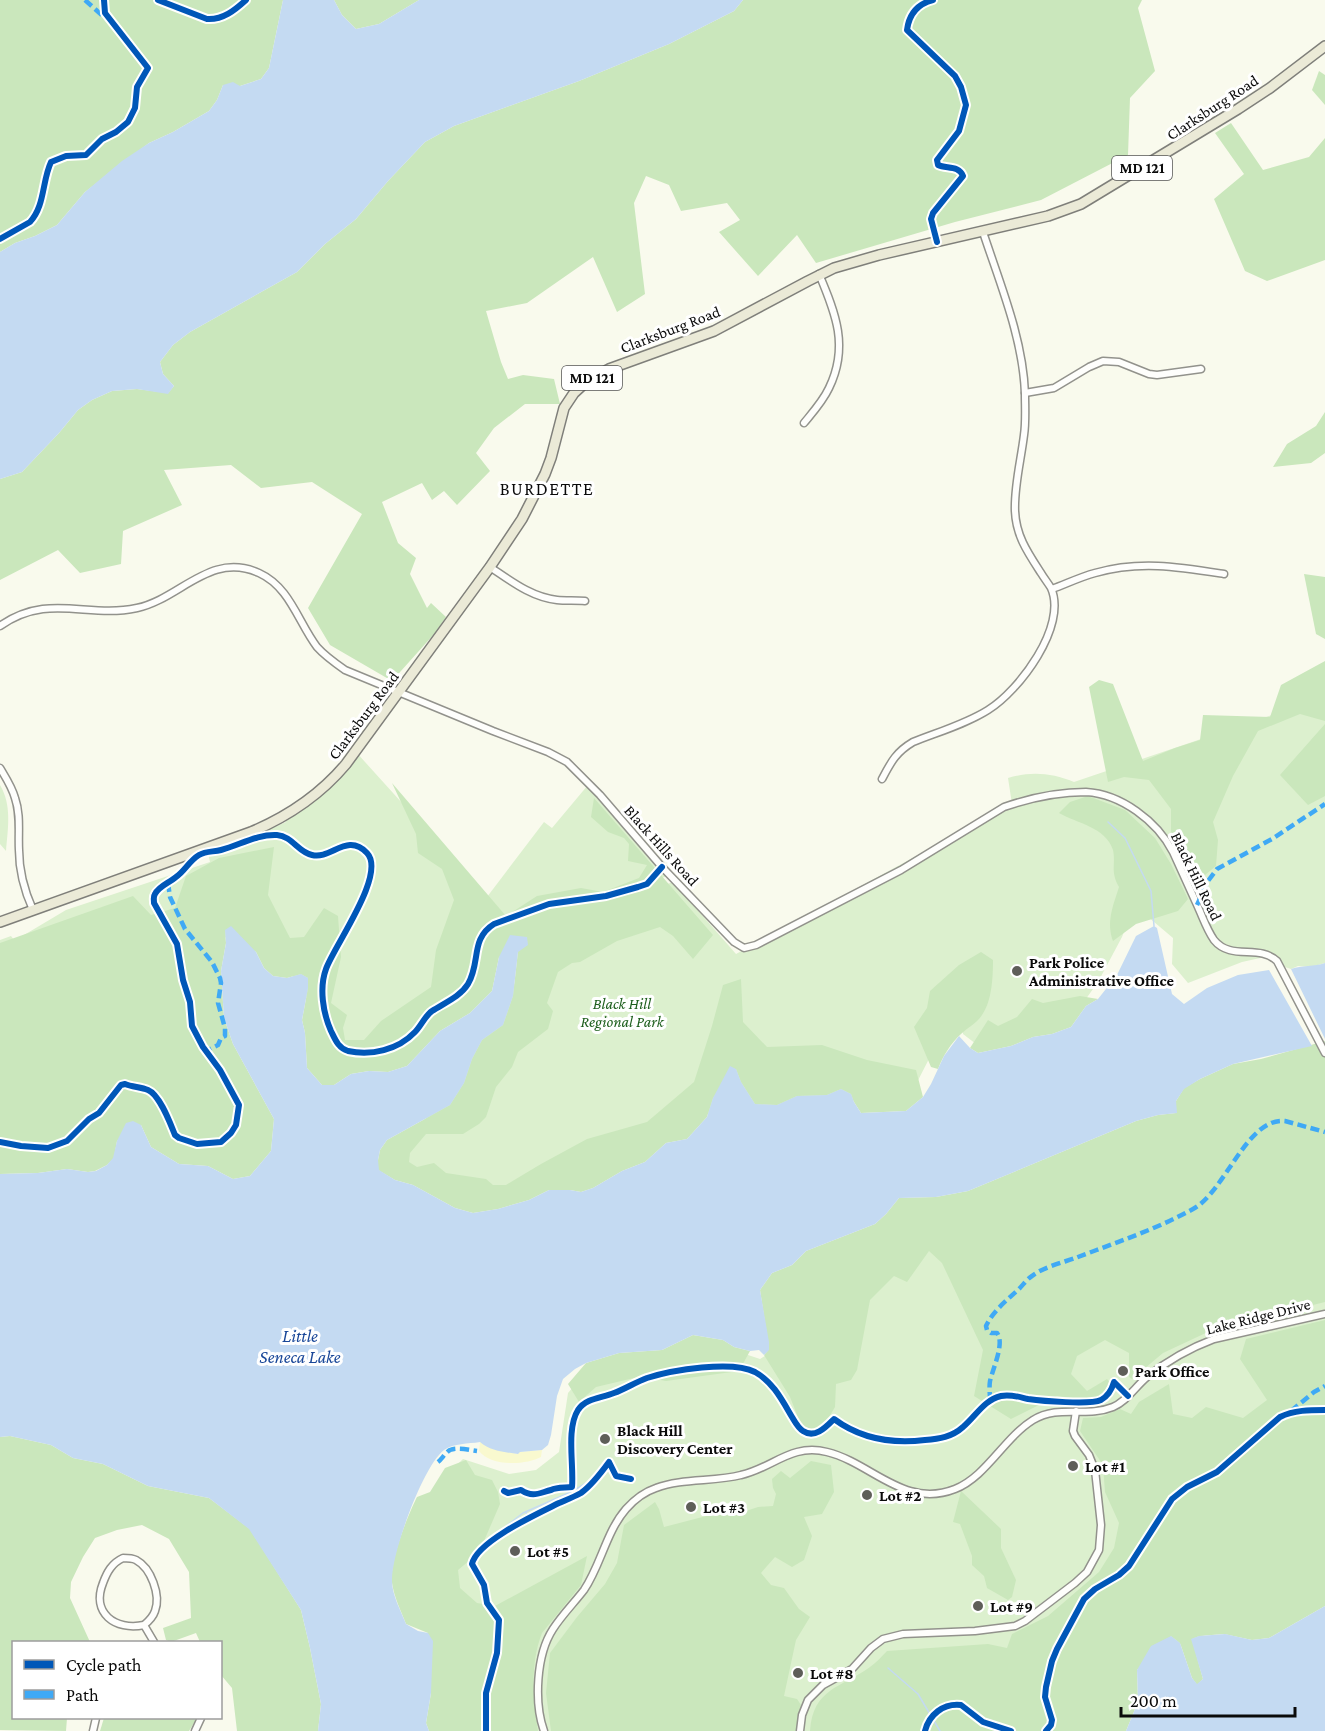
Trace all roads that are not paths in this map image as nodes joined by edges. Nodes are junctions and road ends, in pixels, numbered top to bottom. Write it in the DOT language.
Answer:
graph roads {
  1 [pos="1325,46"];
  2 [pos="983,232"];
  3 [pos="819,274"];
  4 [pos="1201,369"];
  5 [pos="1025,393"];
  6 [pos="804,423"];
  7 [pos="490,567"];
  8 [pos="1224,574"];
  9 [pos="1052,589"];
  10 [pos="585,601"];
  11 [pos="0,626"];
  12 [pos="399,692"];
  13 [pos="0,768"];
  14 [pos="882,779"];
  15 [pos="901,870"];
  16 [pos="33,910"];
  17 [pos="0,922"];
  18 [pos="1325,1053"];
  19 [pos="1325,1314"];
  20 [pos="1076,1411"];
  21 [pos="144,1625"];
  22 [pos="153,1641"];
  23 [pos="544,1731"];
  24 [pos="800,1731"];
  1 -- 2 [label="main road, Clarksburg Road / MD 121"];
  2 -- 3 [label="main road, Clarksburg Road / MD 121"];
  2 -- 5 [label="street"];
  3 -- 6 [label="street"];
  3 -- 7 [label="main road, Clarksburg Road / MD 121"];
  4 -- 5 [label="street"];
  5 -- 9 [label="street"];
  7 -- 10 [label="street"];
  7 -- 12 [label="main road, Clarksburg Road / MD 121"];
  8 -- 9 [label="street"];
  9 -- 14 [label="street"];
  11 -- 12 [label="street"];
  12 -- 15 [label="street, Black Hills Road"];
  12 -- 16 [label="main road, Clarksburg Road / MD 121"];
  13 -- 16 [label="street"];
  15 -- 18 [label="street, Black Hill Road"];
  16 -- 17 [label="main road, Clarksburg Road / MD 121"];
  19 -- 20 [label="street, Lake Ridge Drive"];
  20 -- 23 [label="street, Lake Ridge Drive"];
  20 -- 24 [label="street"];
  21 -- 21 [label="street"];
  21 -- 22 [label="street"];
}
